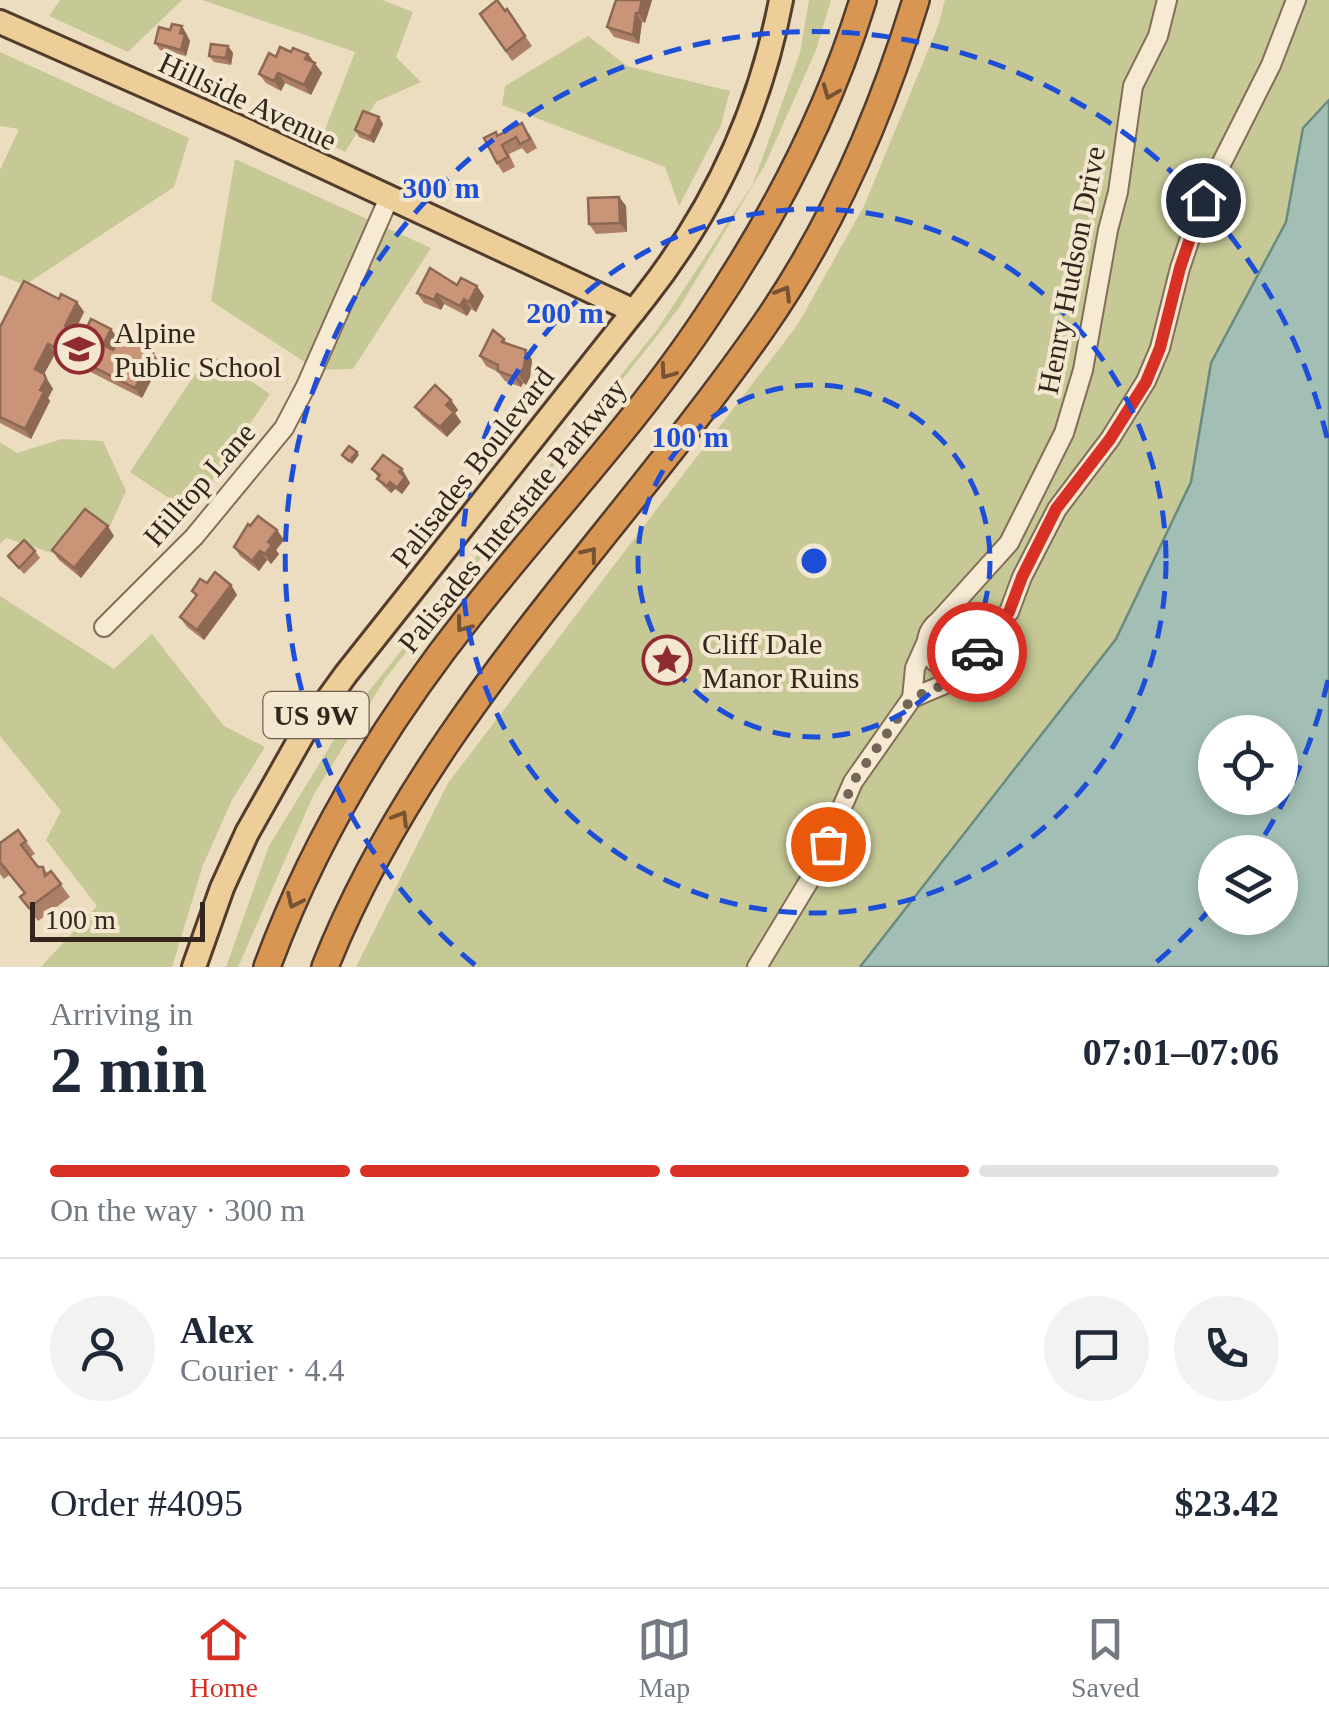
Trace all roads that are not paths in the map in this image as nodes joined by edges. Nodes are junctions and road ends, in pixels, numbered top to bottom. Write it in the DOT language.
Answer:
graph roads {
  1 [pos="782,0"];
  2 [pos="863,0"];
  3 [pos="916,0"];
  4 [pos="1167,0"];
  5 [pos="1296,0"];
  6 [pos="0,22"];
  7 [pos="24,32"];
  8 [pos="0,39"];
  9 [pos="388,198"];
  10 [pos="634,311"];
  11 [pos="967,588"];
  12 [pos="104,627"];
  13 [pos="971,627"];
  14 [pos="932,632"];
  15 [pos="963,667"];
  16 [pos="912,698"];
  17 [pos="194,967"];
  18 [pos="268,967"];
  19 [pos="325,967"];
  20 [pos="757,967"];
  1 -- 10 [label="main road, Palisades Boulevard / US 9W"];
  2 -- 18 [label="highway, Palisades Interstate Parkway, one-way"];
  19 -- 3 [label="highway, one-way"];
  4 -- 11 [label="street, Henry Hudson Drive"];
  5 -- 13 [label="street"];
  6 -- 7 [label="main road, Hillside Avenue"];
  7 -- 8 [label="street"];
  7 -- 9 [label="main road, Hillside Avenue"];
  9 -- 10 [label="main road, Hillside Avenue"];
  9 -- 12 [label="street, Hilltop Lane"];
  10 -- 17 [label="main road, Palisades Boulevard / US 9W"];
  11 -- 13 [label="street"];
  11 -- 14 [label="street, Henry Hudson Drive"];
  13 -- 14 [label="street"];
  13 -- 15 [label="street"];
  14 -- 15 [label="street"];
  14 -- 16 [label="street, Henry Hudson Drive"];
  15 -- 16 [label="street, Henry Hudson Drive"];
  16 -- 20 [label="street, Henry Hudson Drive"];
}
